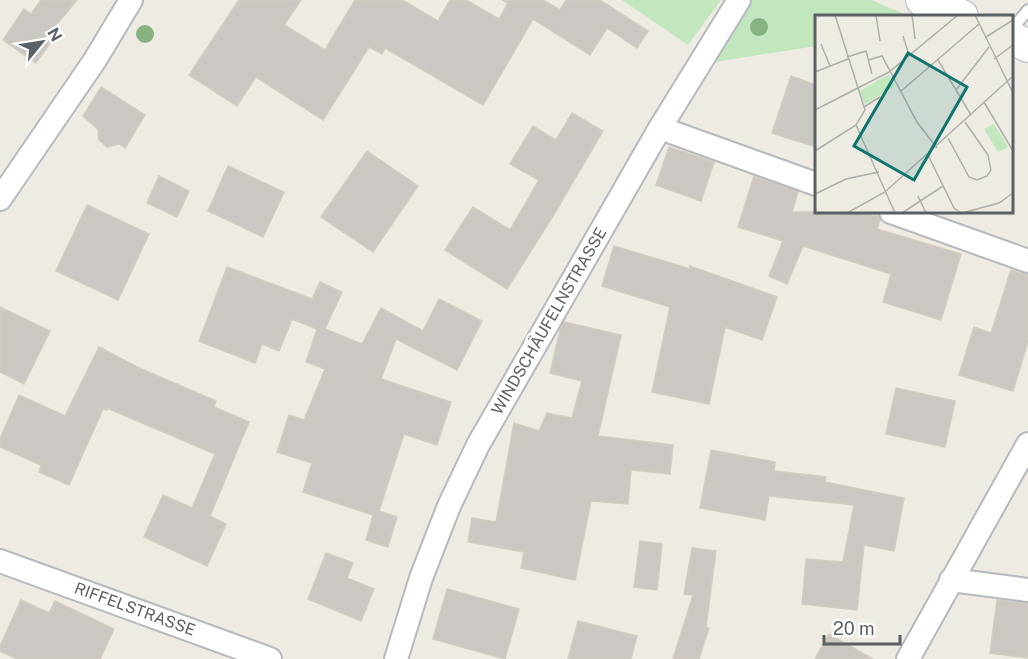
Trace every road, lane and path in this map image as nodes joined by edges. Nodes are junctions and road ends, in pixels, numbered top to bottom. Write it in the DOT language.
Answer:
graph roads {
  1 [pos="131,0"];
  2 [pos="740,0"];
  3 [pos="922,0"];
  4 [pos="1028,10"];
  5 [pos="960,15"];
  6 [pos="1013,26"];
  7 [pos="1013,39"];
  8 [pos="1028,46"];
  9 [pos="660,128"];
  10 [pos="815,184"];
  11 [pos="0,199"];
  12 [pos="894,213"];
  13 [pos="1028,261"];
  14 [pos="1028,444"];
  15 [pos="0,561"];
  16 [pos="951,579"];
  17 [pos="1028,590"];
  18 [pos="270,659"];
  19 [pos="396,659"];
  20 [pos="908,659"];
  1 -- 11 [label="street"];
  2 -- 9 [label="street, WINDSCHÄUFELNSTRASSE"];
  3 -- 5 [label="main road"];
  4 -- 6 [label="lane"];
  7 -- 8 [label="main road"];
  9 -- 10 [label="street"];
  9 -- 19 [label="street, WINDSCHÄUFELNSTRASSE"];
  12 -- 13 [label="street"];
  14 -- 16 [label="street"];
  15 -- 18 [label="street, RIFFELSTRASSE"];
  16 -- 17 [label="street"];
  16 -- 20 [label="street"];
}
